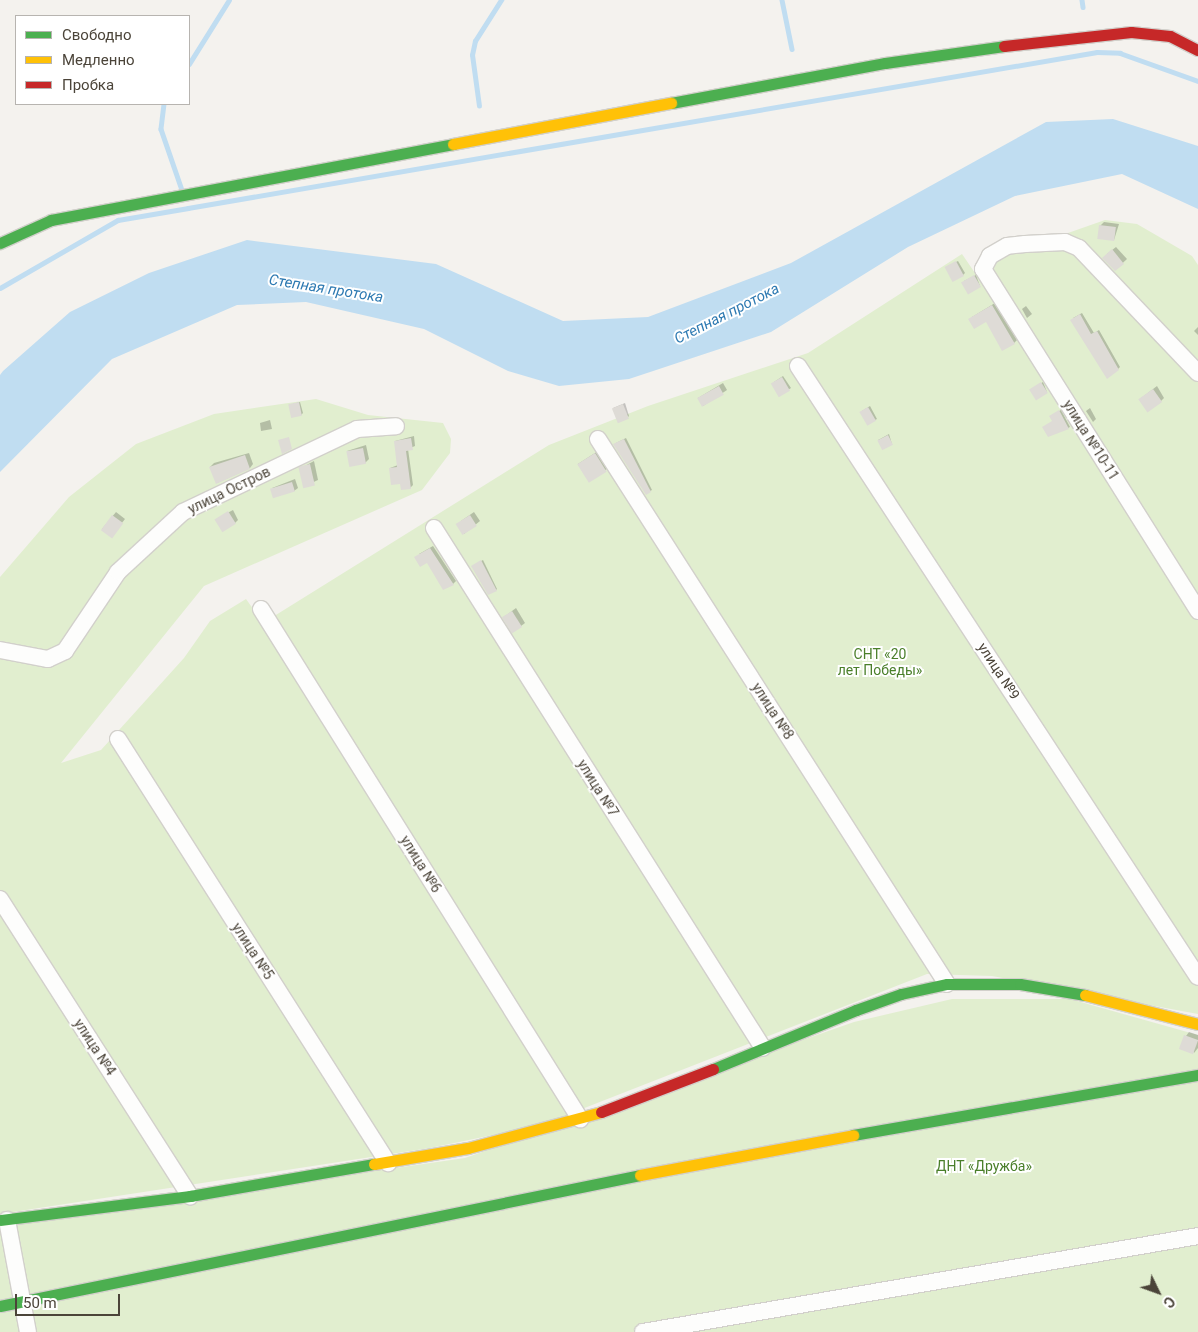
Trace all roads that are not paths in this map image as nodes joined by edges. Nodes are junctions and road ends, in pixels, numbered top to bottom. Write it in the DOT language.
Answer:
graph roads {
  1 [pos="1198,50"];
  2 [pos="0,243"];
  3 [pos="798,366"];
  4 [pos="1198,373"];
  5 [pos="396,426"];
  6 [pos="598,439"];
  7 [pos="434,528"];
  8 [pos="261,609"];
  9 [pos="1198,611"];
  10 [pos="0,650"];
  11 [pos="118,739"];
  12 [pos="0,899"];
  13 [pos="1198,977"];
  14 [pos="947,984"];
  15 [pos="1198,1024"];
  16 [pos="763,1048"];
  17 [pos="1198,1075"];
  18 [pos="580,1119"];
  19 [pos="388,1162"];
  20 [pos="190,1196"];
  21 [pos="4,1220"];
  22 [pos="1198,1236"];
  23 [pos="22,1302"];
  24 [pos="0,1306"];
  25 [pos="28,1332"];
  26 [pos="643,1332"];
  1 -- 2 [label="street"];
  3 -- 13 [label="street, улица №9"];
  4 -- 9 [label="street, улица №10-11"];
  5 -- 10 [label="street, улица Остров"];
  6 -- 14 [label="street, улица №8"];
  7 -- 16 [label="street, улица №7"];
  8 -- 18 [label="street, улица №6"];
  11 -- 19 [label="street, улица №5"];
  12 -- 20 [label="street, улица №4"];
  14 -- 15 [label="street"];
  14 -- 16 [label="street"];
  16 -- 18 [label="street"];
  17 -- 23 [label="street"];
  18 -- 19 [label="street"];
  19 -- 20 [label="street"];
  20 -- 21 [label="street"];
  21 -- 23 [label="street"];
  22 -- 26 [label="street"];
  23 -- 24 [label="street"];
  23 -- 25 [label="street"];
}
